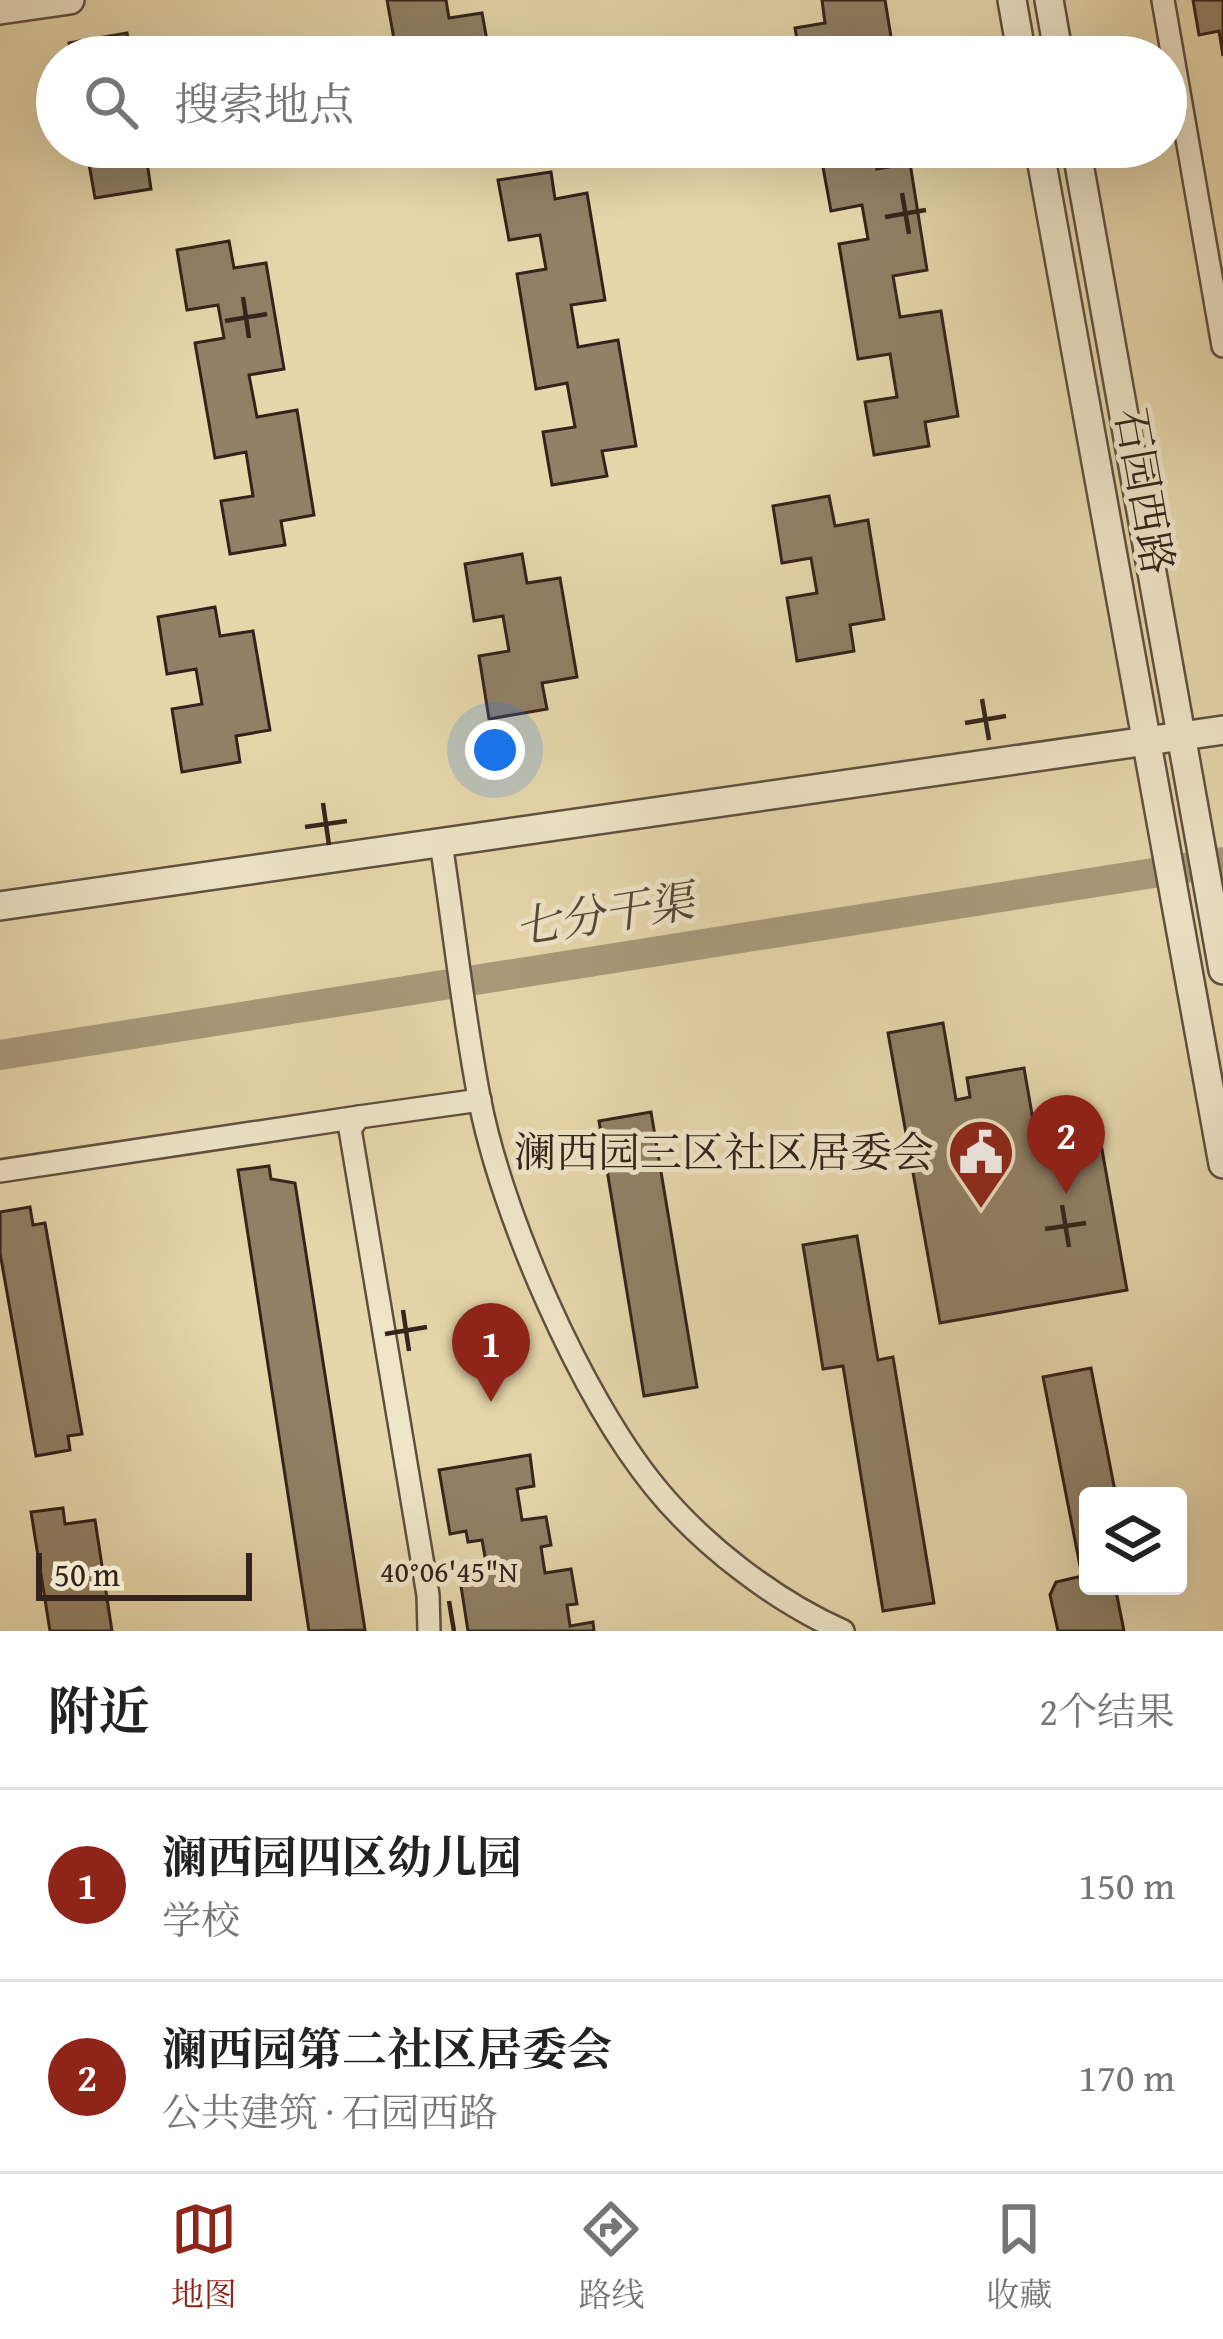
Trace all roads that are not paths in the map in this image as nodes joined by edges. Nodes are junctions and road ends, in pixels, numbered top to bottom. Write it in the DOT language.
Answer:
graph roads {
  1 [pos="70,0"];
  2 [pos="1012,0"];
  3 [pos="1049,0"];
  4 [pos="1163,0"];
  5 [pos="0,10"];
  6 [pos="1018,36"];
  7 [pos="1055,36"];
  8 [pos="1169,36"];
  9 [pos="1187,138"];
  10 [pos="1043,168"];
  11 [pos="1080,168"];
  12 [pos="1223,346"];
  13 [pos="1223,730"];
  14 [pos="1184,736"];
  15 [pos="1149,743"];
  16 [pos="441,843"];
  17 [pos="0,906"];
  18 [pos="1223,970"];
  19 [pos="480,1100"];
  20 [pos="359,1117"];
  21 [pos="1223,1164"];
  22 [pos="0,1171"];
  23 [pos="429,1631"];
  24 [pos="843,1631"];
  1 -- 5 [label="street"];
  2 -- 6 [label="street"];
  3 -- 7 [label="street"];
  4 -- 8 [label="street"];
  9 -- 12 [label="street"];
  10 -- 15 [label="street, 石园西路"];
  11 -- 14 [label="street, 石园西路"];
  13 -- 14 [label="street"];
  14 -- 15 [label="street"];
  14 -- 18 [label="street, 石园西路"];
  15 -- 16 [label="street"];
  15 -- 21 [label="street, 石园西路"];
  16 -- 17 [label="street"];
  16 -- 19 [label="street"];
  19 -- 20 [label="street"];
  19 -- 24 [label="street"];
  20 -- 22 [label="street"];
  20 -- 23 [label="street"];
}
